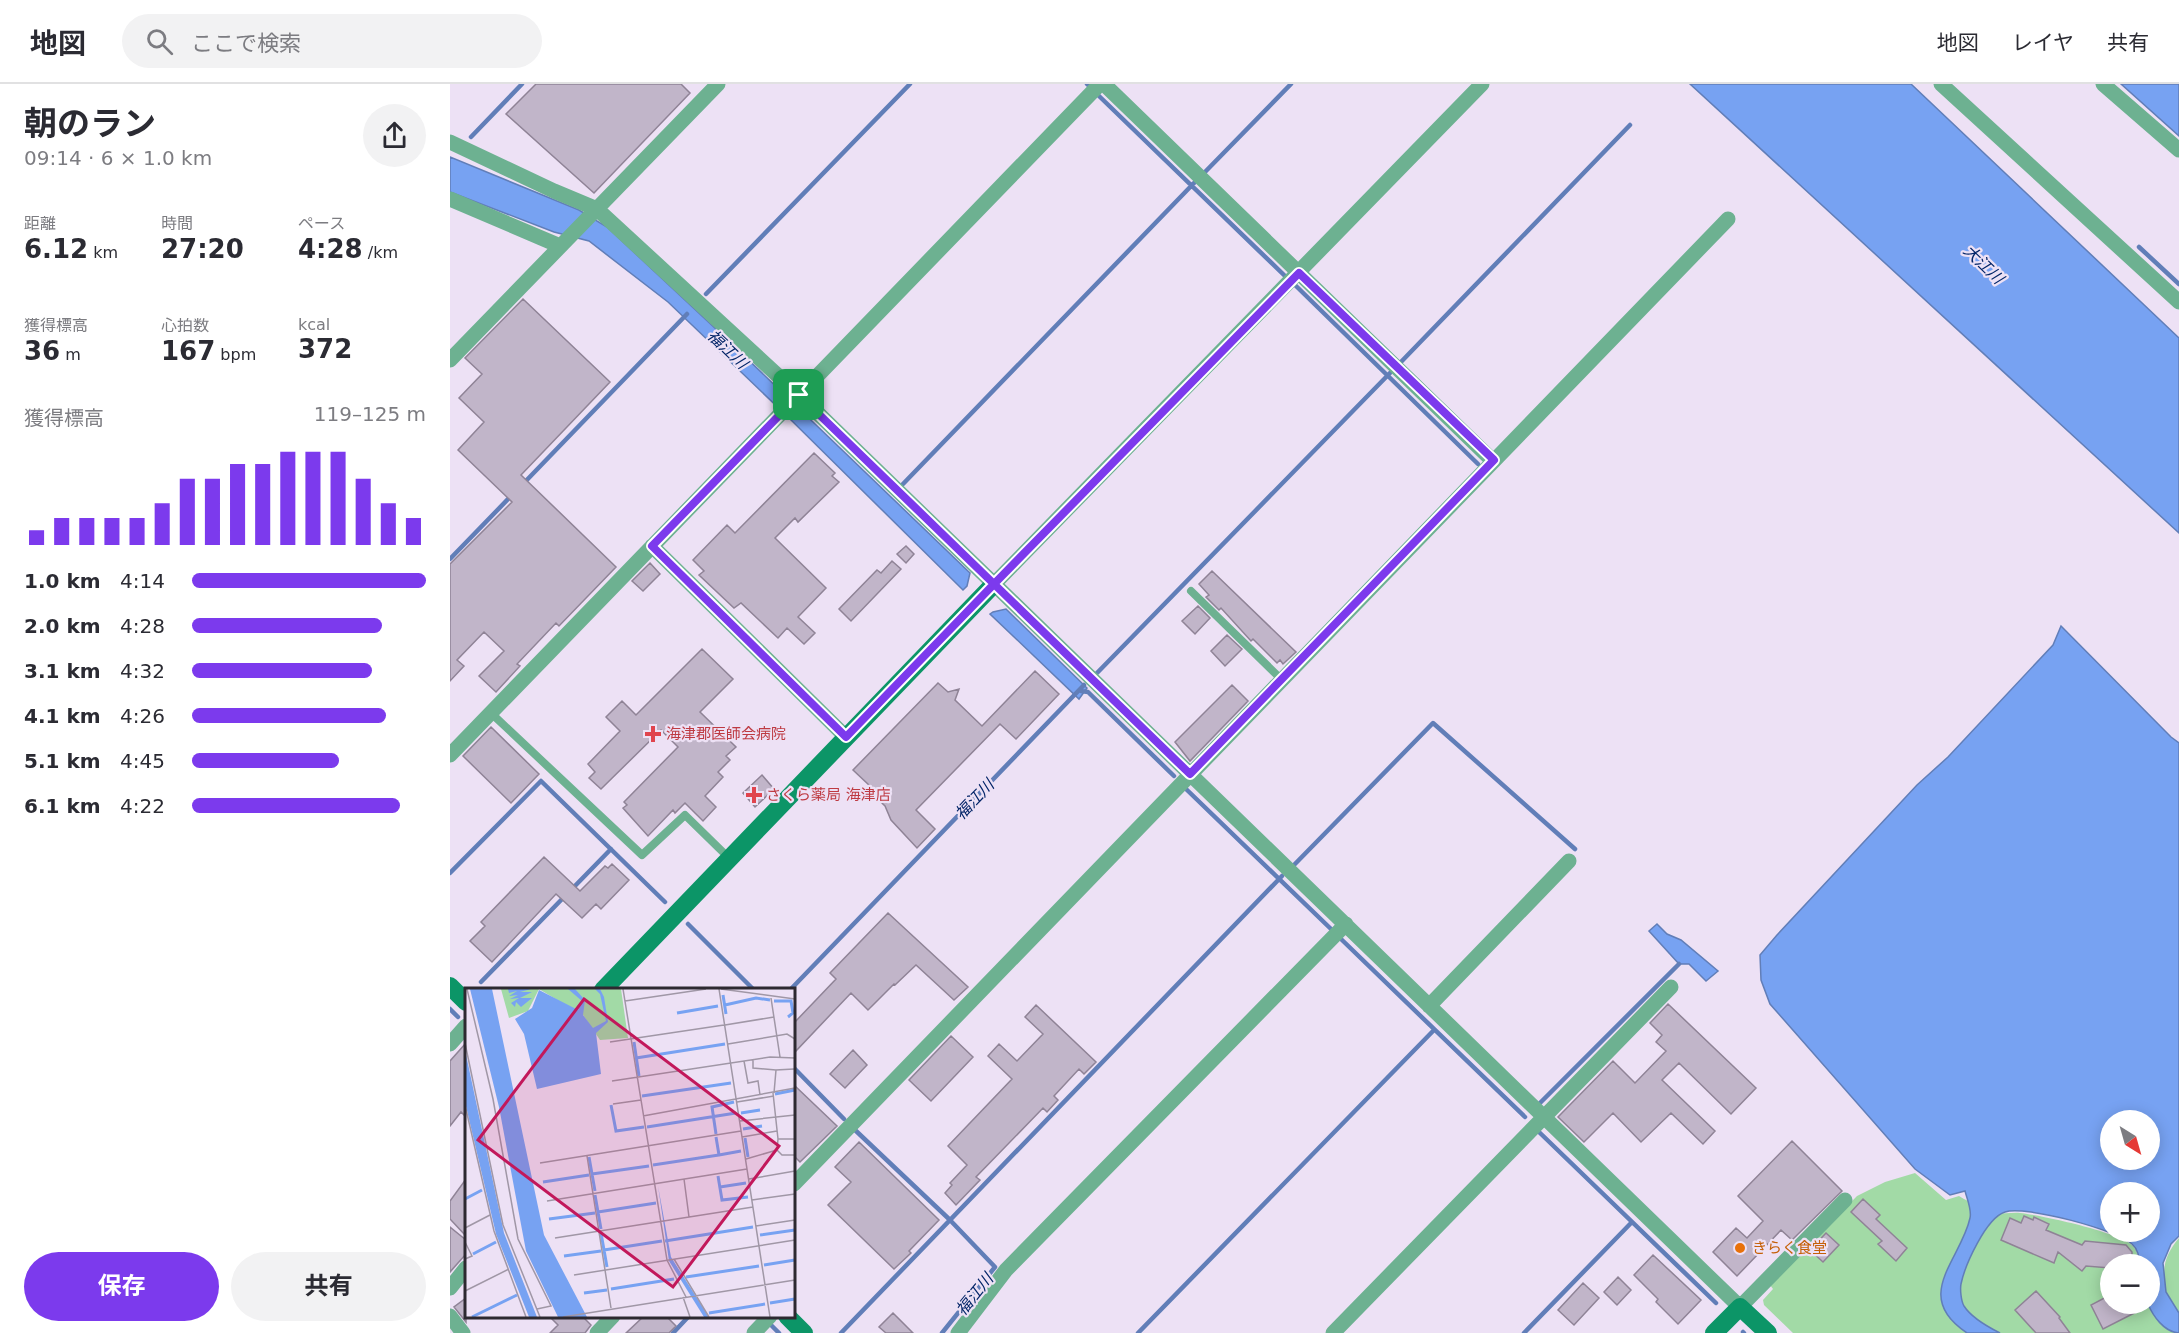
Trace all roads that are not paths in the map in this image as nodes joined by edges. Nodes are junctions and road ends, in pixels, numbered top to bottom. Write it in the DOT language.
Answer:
graph roads {
  1 [pos="718,84"];
  2 [pos="1102,84"];
  3 [pos="1482,84"];
  4 [pos="1941,84"];
  5 [pos="2103,84"];
  6 [pos="450,142"];
  7 [pos="2179,150"];
  8 [pos="450,199"];
  9 [pos="594,212"];
  10 [pos="1728,219"];
  11 [pos="563,244"];
  12 [pos="1299,273"];
  13 [pos="2179,302"];
  14 [pos="450,360"];
  15 [pos="797,397"];
  16 [pos="1494,460"];
  17 [pos="652,546"];
  18 [pos="994,584"];
  19 [pos="1191,591"];
  20 [pos="1282,680"];
  21 [pos="491,713"];
  22 [pos="846,737"];
  23 [pos="450,755"];
  24 [pos="1190,774"];
  25 [pos="730,859"];
  26 [pos="1569,861"];
  27 [pos="1346,924"];
  28 [pos="450,986"];
  29 [pos="1671,987"];
  30 [pos="605,988"];
  31 [pos="465,1001"];
  32 [pos="1429,1006"];
  33 [pos="465,1027"];
  34 [pos="450,1044"];
  35 [pos="1544,1117"];
  36 [pos="795,1183"];
  37 [pos="1845,1200"];
  38 [pos="465,1269"];
  39 [pos="450,1288"];
  40 [pos="1740,1306"];
  41 [pos="450,1316"];
  42 [pos="612,1318"];
  43 [pos="769,1318"];
  44 [pos="788,1318"];
  45 [pos="463,1333"];
  46 [pos="597,1333"];
  47 [pos="754,1333"];
  48 [pos="804,1333"];
  49 [pos="958,1333"];
  50 [pos="1333,1333"];
  51 [pos="1714,1333"];
  52 [pos="1768,1333"];
  1 -- 9 [label="street"];
  2 -- 12 [label="street"];
  2 -- 15 [label="street"];
  3 -- 12 [label="street"];
  4 -- 13 [label="street"];
  5 -- 7 [label="street"];
  6 -- 9 [label="street"];
  8 -- 11 [label="street"];
  9 -- 11 [label="street"];
  9 -- 15 [label="street"];
  10 -- 16 [label="street"];
  11 -- 14 [label="street"];
  12 -- 16 [label="street"];
  12 -- 18 [label="street"];
  15 -- 17 [label="street"];
  15 -- 18 [label="street"];
  16 -- 20 [label="street"];
  17 -- 21 [label="street"];
  17 -- 22 [label="street"];
  18 -- 22 [label="street"];
  18 -- 24 [label="street"];
  19 -- 20 [label="lane"];
  20 -- 24 [label="street"];
  21 -- 23 [label="street"];
  21 -- 25 [label="lane"];
  22 -- 25 [label="street"];
  24 -- 27 [label="street"];
  24 -- 36 [label="street"];
  25 -- 30 [label="street"];
  26 -- 32 [label="street"];
  27 -- 32 [label="street"];
  27 -- 49 [label="street"];
  28 -- 31 [label="street"];
  29 -- 35 [label="street"];
  32 -- 35 [label="street"];
  33 -- 34 [label="street"];
  35 -- 40 [label="street"];
  35 -- 50 [label="street"];
  37 -- 40 [label="street"];
  38 -- 39 [label="street"];
  40 -- 51 [label="street"];
  40 -- 52 [label="street"];
  41 -- 45 [label="street"];
  42 -- 46 [label="street"];
  43 -- 47 [label="street"];
  44 -- 48 [label="street"];
}
